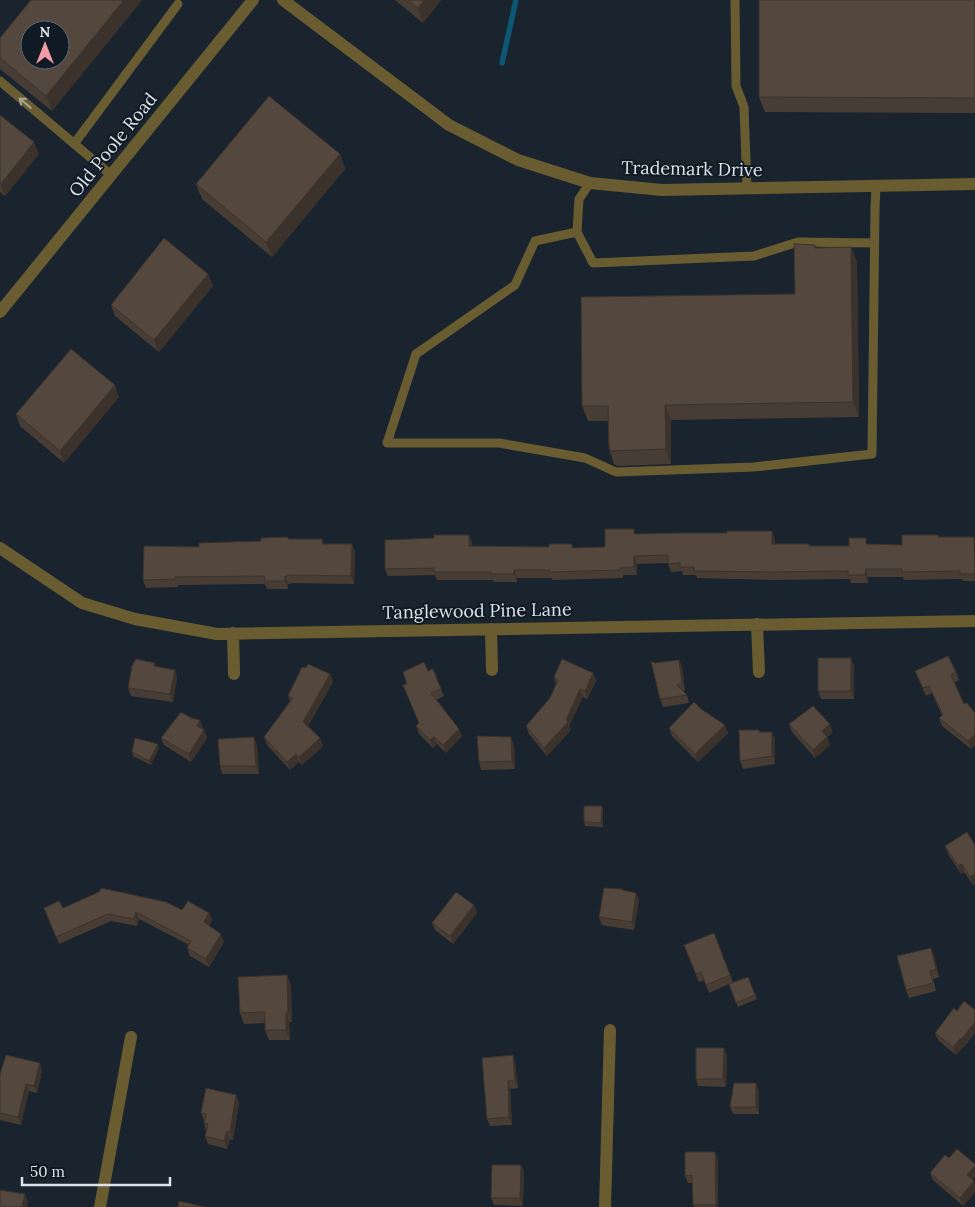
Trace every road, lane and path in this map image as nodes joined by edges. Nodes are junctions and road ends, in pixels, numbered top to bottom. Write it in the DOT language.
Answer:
graph roads {
  1 [pos="253,0"];
  2 [pos="283,0"];
  3 [pos="735,0"];
  4 [pos="178,4"];
  5 [pos="0,81"];
  6 [pos="74,144"];
  7 [pos="111,175"];
  8 [pos="590,183"];
  9 [pos="975,184"];
  10 [pos="876,186"];
  11 [pos="747,189"];
  12 [pos="576,232"];
  13 [pos="874,242"];
  14 [pos="0,312"];
  15 [pos="0,548"];
  16 [pos="975,621"];
  17 [pos="757,624"];
  18 [pos="491,629"];
  19 [pos="233,633"];
  20 [pos="492,670"];
  21 [pos="759,672"];
  22 [pos="234,674"];
  23 [pos="610,1030"];
  24 [pos="131,1037"];
  25 [pos="100,1207"];
  26 [pos="605,1207"];
  1 -- 7 [label="street, Old Poole Road"];
  2 -- 8 [label="street, Trademark Drive"];
  3 -- 11 [label="lane"];
  4 -- 6 [label="lane"];
  6 -- 5 [label="lane, one-way"];
  6 -- 7 [label="lane"];
  7 -- 14 [label="street, Old Poole Road"];
  8 -- 11 [label="street, Trademark Drive"];
  8 -- 12 [label="lane"];
  9 -- 10 [label="street, Trademark Drive"];
  10 -- 11 [label="street, Trademark Drive"];
  10 -- 13 [label="lane"];
  12 -- 13 [label="lane"];
  12 -- 13 [label="lane"];
  15 -- 19 [label="street, Tanglewood Pine Lane"];
  16 -- 17 [label="street, Tanglewood Pine Lane"];
  17 -- 18 [label="street, Tanglewood Pine Lane"];
  17 -- 21 [label="street"];
  18 -- 19 [label="street, Tanglewood Pine Lane"];
  18 -- 20 [label="street"];
  19 -- 22 [label="street"];
  23 -- 26 [label="street"];
  24 -- 25 [label="street"];
}
